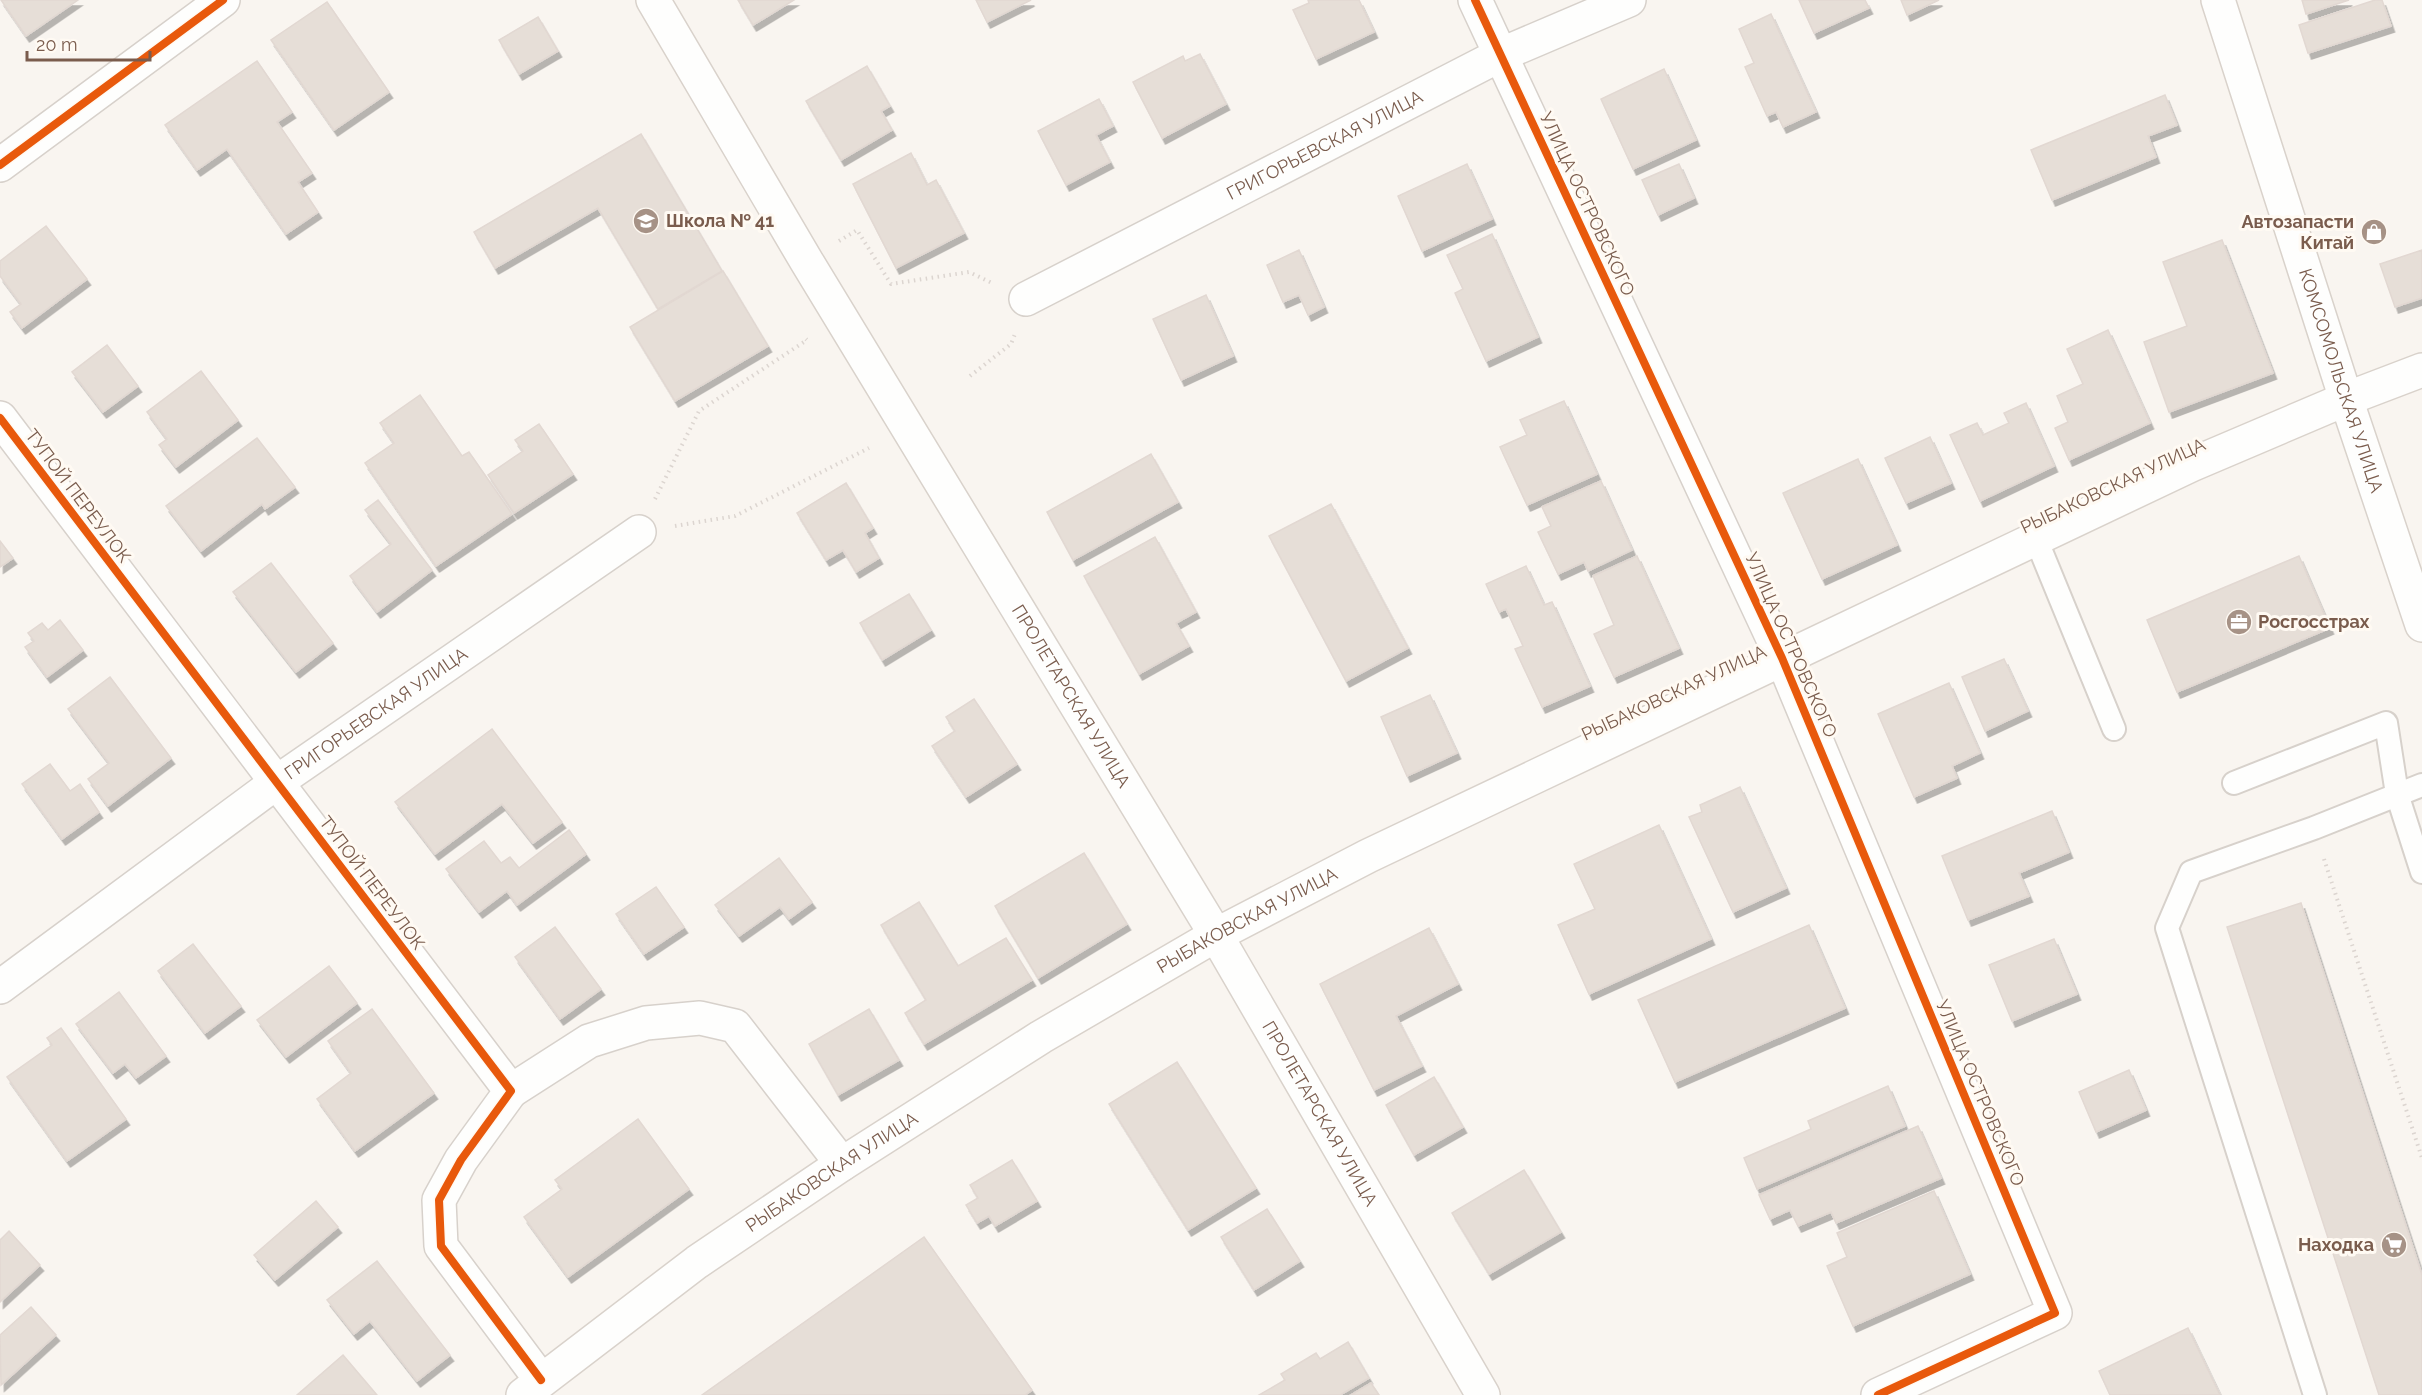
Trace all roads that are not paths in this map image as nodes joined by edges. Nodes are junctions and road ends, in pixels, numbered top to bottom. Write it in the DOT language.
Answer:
graph roads {
  1 [pos="223,0"];
  2 [pos="653,0"];
  3 [pos="1475,0"];
  4 [pos="1629,0"];
  5 [pos="2218,0"];
  6 [pos="1500,55"];
  7 [pos="0,165"];
  8 [pos="1026,299"];
  9 [pos="2422,370"];
  10 [pos="2346,399"];
  11 [pos="0,418"];
  12 [pos="639,532"];
  13 [pos="2036,539"];
  14 [pos="2422,625"];
  15 [pos="1782,658"];
  16 [pos="2114,729"];
  17 [pos="277,782"];
  18 [pos="2234,783"];
  19 [pos="2422,785"];
  20 [pos="2397,794"];
  21 [pos="2422,872"];
  22 [pos="1216,935"];
  23 [pos="0,987"];
  24 [pos="511,1091"];
  25 [pos="842,1164"];
  26 [pos="532,1387"];
  27 [pos="1484,1395"];
  28 [pos="1878,1395"];
  29 [pos="2315,1395"];
  1 -- 7 [label="street"];
  2 -- 22 [label="street, ПРОЛЕТАРСКАЯ УЛИЦА"];
  3 -- 6 [label="street, УЛИЦА ОСТРОВСКОГО"];
  4 -- 6 [label="street, ГРИГОРЬЕВСКАЯ УЛИЦА"];
  5 -- 10 [label="street, КОМСОМОЛЬСКАЯ УЛИЦА"];
  6 -- 8 [label="street, ГРИГОРЬЕВСКАЯ УЛИЦА"];
  6 -- 15 [label="street, УЛИЦА ОСТРОВСКОГО"];
  9 -- 10 [label="street, РЫБАКОВСКАЯ УЛИЦА"];
  10 -- 13 [label="street, РЫБАКОВСКАЯ УЛИЦА"];
  10 -- 14 [label="street, КОМСОМОЛЬСКАЯ УЛИЦА"];
  11 -- 17 [label="street, ТУПОЙ ПЕРЕУЛОК"];
  12 -- 17 [label="street, ГРИГОРЬЕВСКАЯ УЛИЦА"];
  13 -- 15 [label="street, РЫБАКОВСКАЯ УЛИЦА"];
  13 -- 16 [label="lane"];
  15 -- 22 [label="street, РЫБАКОВСКАЯ УЛИЦА"];
  15 -- 28 [label="street, УЛИЦА ОСТРОВСКОГО"];
  17 -- 23 [label="street, ГРИГОРЬЕВСКАЯ УЛИЦА"];
  17 -- 24 [label="street, ТУПОЙ ПЕРЕУЛОК"];
  18 -- 20 [label="lane"];
  19 -- 20 [label="lane"];
  20 -- 21 [label="lane"];
  20 -- 29 [label="lane"];
  22 -- 25 [label="street, РЫБАКОВСКАЯ УЛИЦА"];
  22 -- 27 [label="street, ПРОЛЕТАРСКАЯ УЛИЦА"];
  24 -- 25 [label="street"];
  24 -- 26 [label="street"];
  25 -- 26 [label="street, РЫБАКОВСКАЯ УЛИЦА"];
}
